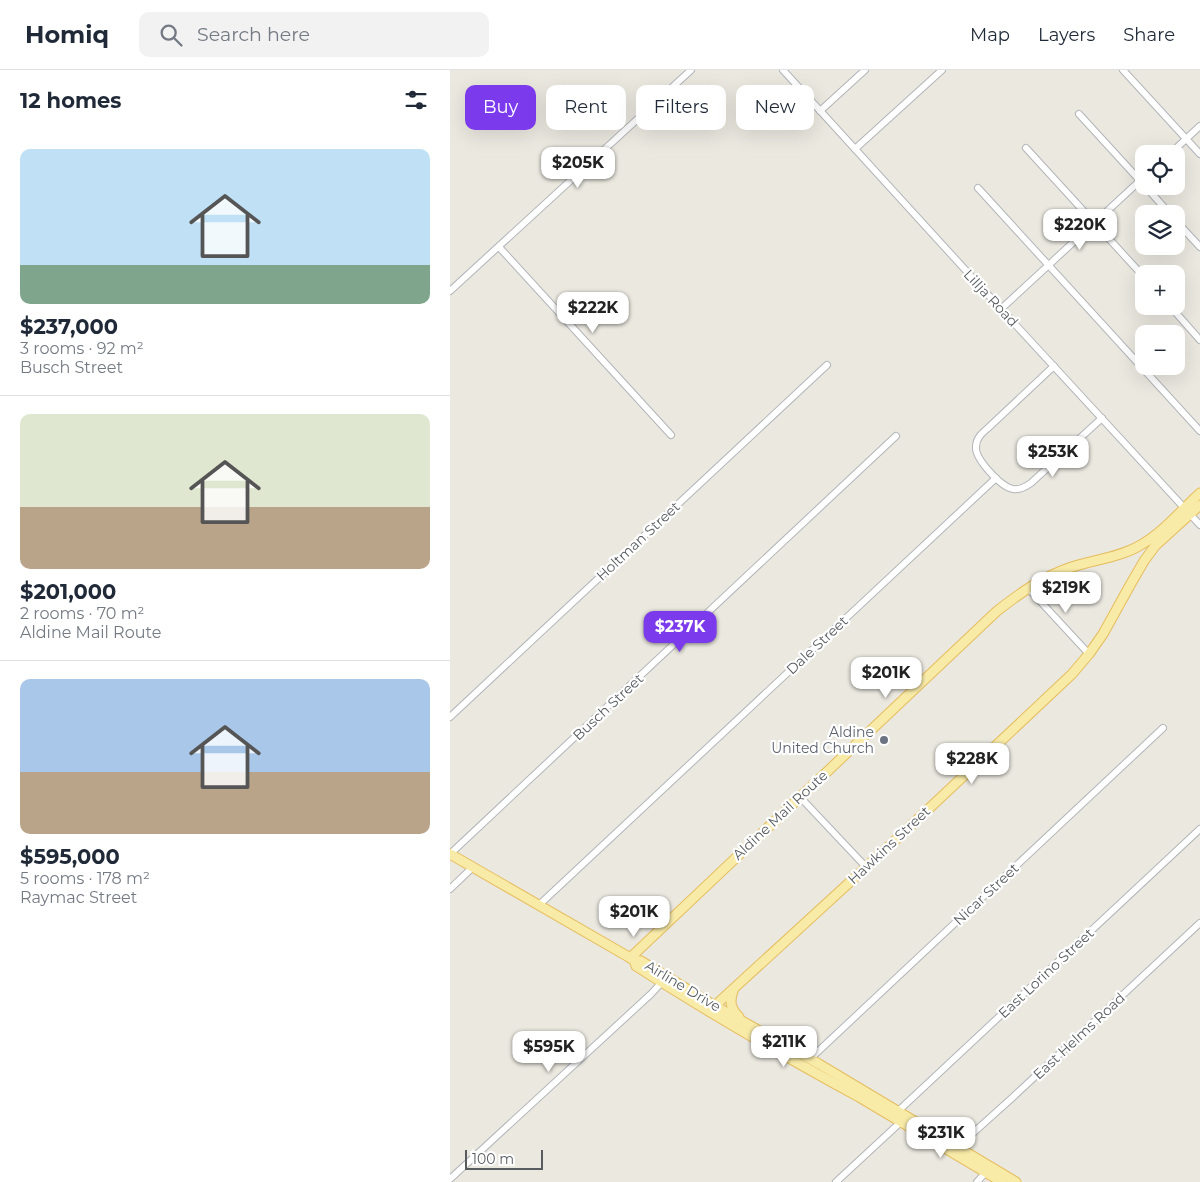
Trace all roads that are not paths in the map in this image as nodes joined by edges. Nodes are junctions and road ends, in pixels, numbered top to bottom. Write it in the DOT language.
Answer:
graph roads {
  1 [pos="691,70"];
  2 [pos="865,70"];
  3 [pos="942,70"];
  4 [pos="1123,70"];
  5 [pos="786,71"];
  6 [pos="820,111"];
  7 [pos="1079,114"];
  8 [pos="1200,126"];
  9 [pos="1186,139"];
  10 [pos="1180,145"];
  11 [pos="1026,148"];
  12 [pos="855,149"];
  13 [pos="1200,154"];
  14 [pos="1135,174"];
  15 [pos="978,188"];
  16 [pos="1135,189"];
  17 [pos="1154,195"];
  18 [pos="1162,205"];
  19 [pos="1094,223"];
  20 [pos="1185,231"];
  21 [pos="498,247"];
  22 [pos="1200,247"];
  23 [pos="1049,265"];
  24 [pos="1135,267"];
  25 [pos="450,291"];
  26 [pos="1001,309"];
  27 [pos="1178,315"];
  28 [pos="1200,340"];
  29 [pos="826,365"];
  30 [pos="1054,366"];
  31 [pos="1102,418"];
  32 [pos="1200,431"];
  33 [pos="671,435"];
  34 [pos="896,436"];
  35 [pos="996,478"];
  36 [pos="1200,493"];
  37 [pos="1200,505"];
  38 [pos="1187,511"];
  39 [pos="1200,525"];
  40 [pos="1165,537"];
  41 [pos="1028,588"];
  42 [pos="1089,654"];
  43 [pos="450,717"];
  44 [pos="1162,728"];
  45 [pos="800,797"];
  46 [pos="1200,829"];
  47 [pos="450,854"];
  48 [pos="473,867"];
  49 [pos="866,867"];
  50 [pos="450,889"];
  51 [pos="538,905"];
  52 [pos="1200,924"];
  53 [pos="632,959"];
  54 [pos="662,982"];
  55 [pos="733,990"];
  56 [pos="713,1009"];
  57 [pos="743,1022"];
  58 [pos="810,1059"];
  59 [pos="895,1114"];
  60 [pos="904,1119"];
  61 [pos="956,1146"];
  62 [pos="986,1172"];
  63 [pos="450,1179"];
  64 [pos="836,1182"];
  65 [pos="977,1182"];
  66 [pos="1002,1182"];
  67 [pos="1016,1182"];
  1 -- 21 [label="street"];
  2 -- 6 [label="street"];
  3 -- 12 [label="street"];
  4 -- 9 [label="street"];
  5 -- 6 [label="street, Lillja Road"];
  6 -- 12 [label="street, Lillja Road"];
  7 -- 14 [label="street"];
  8 -- 9 [label="street"];
  9 -- 10 [label="street"];
  9 -- 13 [label="street"];
  11 -- 19 [label="street"];
  12 -- 26 [label="street, Lillja Road"];
  15 -- 23 [label="street"];
  16 -- 19 [label="street"];
  17 -- 18 [label="street"];
  19 -- 23 [label="street"];
  19 -- 24 [label="street"];
  20 -- 22 [label="street"];
  21 -- 25 [label="street"];
  21 -- 33 [label="street"];
  23 -- 26 [label="street"];
  23 -- 32 [label="street"];
  26 -- 30 [label="street, Lillja Road"];
  27 -- 28 [label="street"];
  29 -- 43 [label="street, Holtman Street"];
  30 -- 31 [label="street, Lillja Road"];
  30 -- 35 [label="street"];
  31 -- 35 [label="street"];
  31 -- 38 [label="street, Lillja Road"];
  34 -- 47 [label="street, Busch Street"];
  35 -- 51 [label="street, Dale Street"];
  36 -- 38 [label="main road, Aldine Mail Route"];
  37 -- 38 [label="main road, Aldine Mail Route"];
  38 -- 39 [label="street, Lillja Road"];
  38 -- 40 [label="main road, Aldine Mail Route"];
  38 -- 41 [label="main road, Aldine Mail Route"];
  40 -- 42 [label="main road, Hawkins Street"];
  41 -- 42 [label="street"];
  41 -- 45 [label="main road, Aldine Mail Route"];
  42 -- 49 [label="main road, Hawkins Street"];
  44 -- 58 [label="street, Nicar Street"];
  45 -- 49 [label="street"];
  45 -- 53 [label="main road, Aldine Mail Route"];
  46 -- 59 [label="street, East Lorino Street"];
  47 -- 48 [label="main road, Airline Drive"];
  48 -- 50 [label="street"];
  48 -- 51 [label="main road, Airline Drive"];
  49 -- 55 [label="main road, Hawkins Street"];
  51 -- 53 [label="main road, Airline Drive"];
  52 -- 61 [label="street, East Helms Road"];
  53 -- 54 [label="main road, Airline Drive"];
  53 -- 56 [label="main road, Airline Drive"];
  54 -- 56 [label="main road, Airline Drive"];
  54 -- 63 [label="street"];
  55 -- 56 [label="main road, Hawkins Street"];
  55 -- 57 [label="main road"];
  56 -- 57 [label="main road, Airline Drive"];
  56 -- 59 [label="main road, Airline Drive"];
  57 -- 58 [label="main road, Airline Drive"];
  58 -- 59 [label="main road, Airline Drive"];
  59 -- 60 [label="main road, Airline Drive"];
  60 -- 61 [label="main road, Airline Drive"];
  60 -- 62 [label="main road, Airline Drive"];
  60 -- 64 [label="street"];
  61 -- 67 [label="main road, Airline Drive"];
  62 -- 65 [label="street"];
  62 -- 66 [label="main road, Airline Drive"];
}
